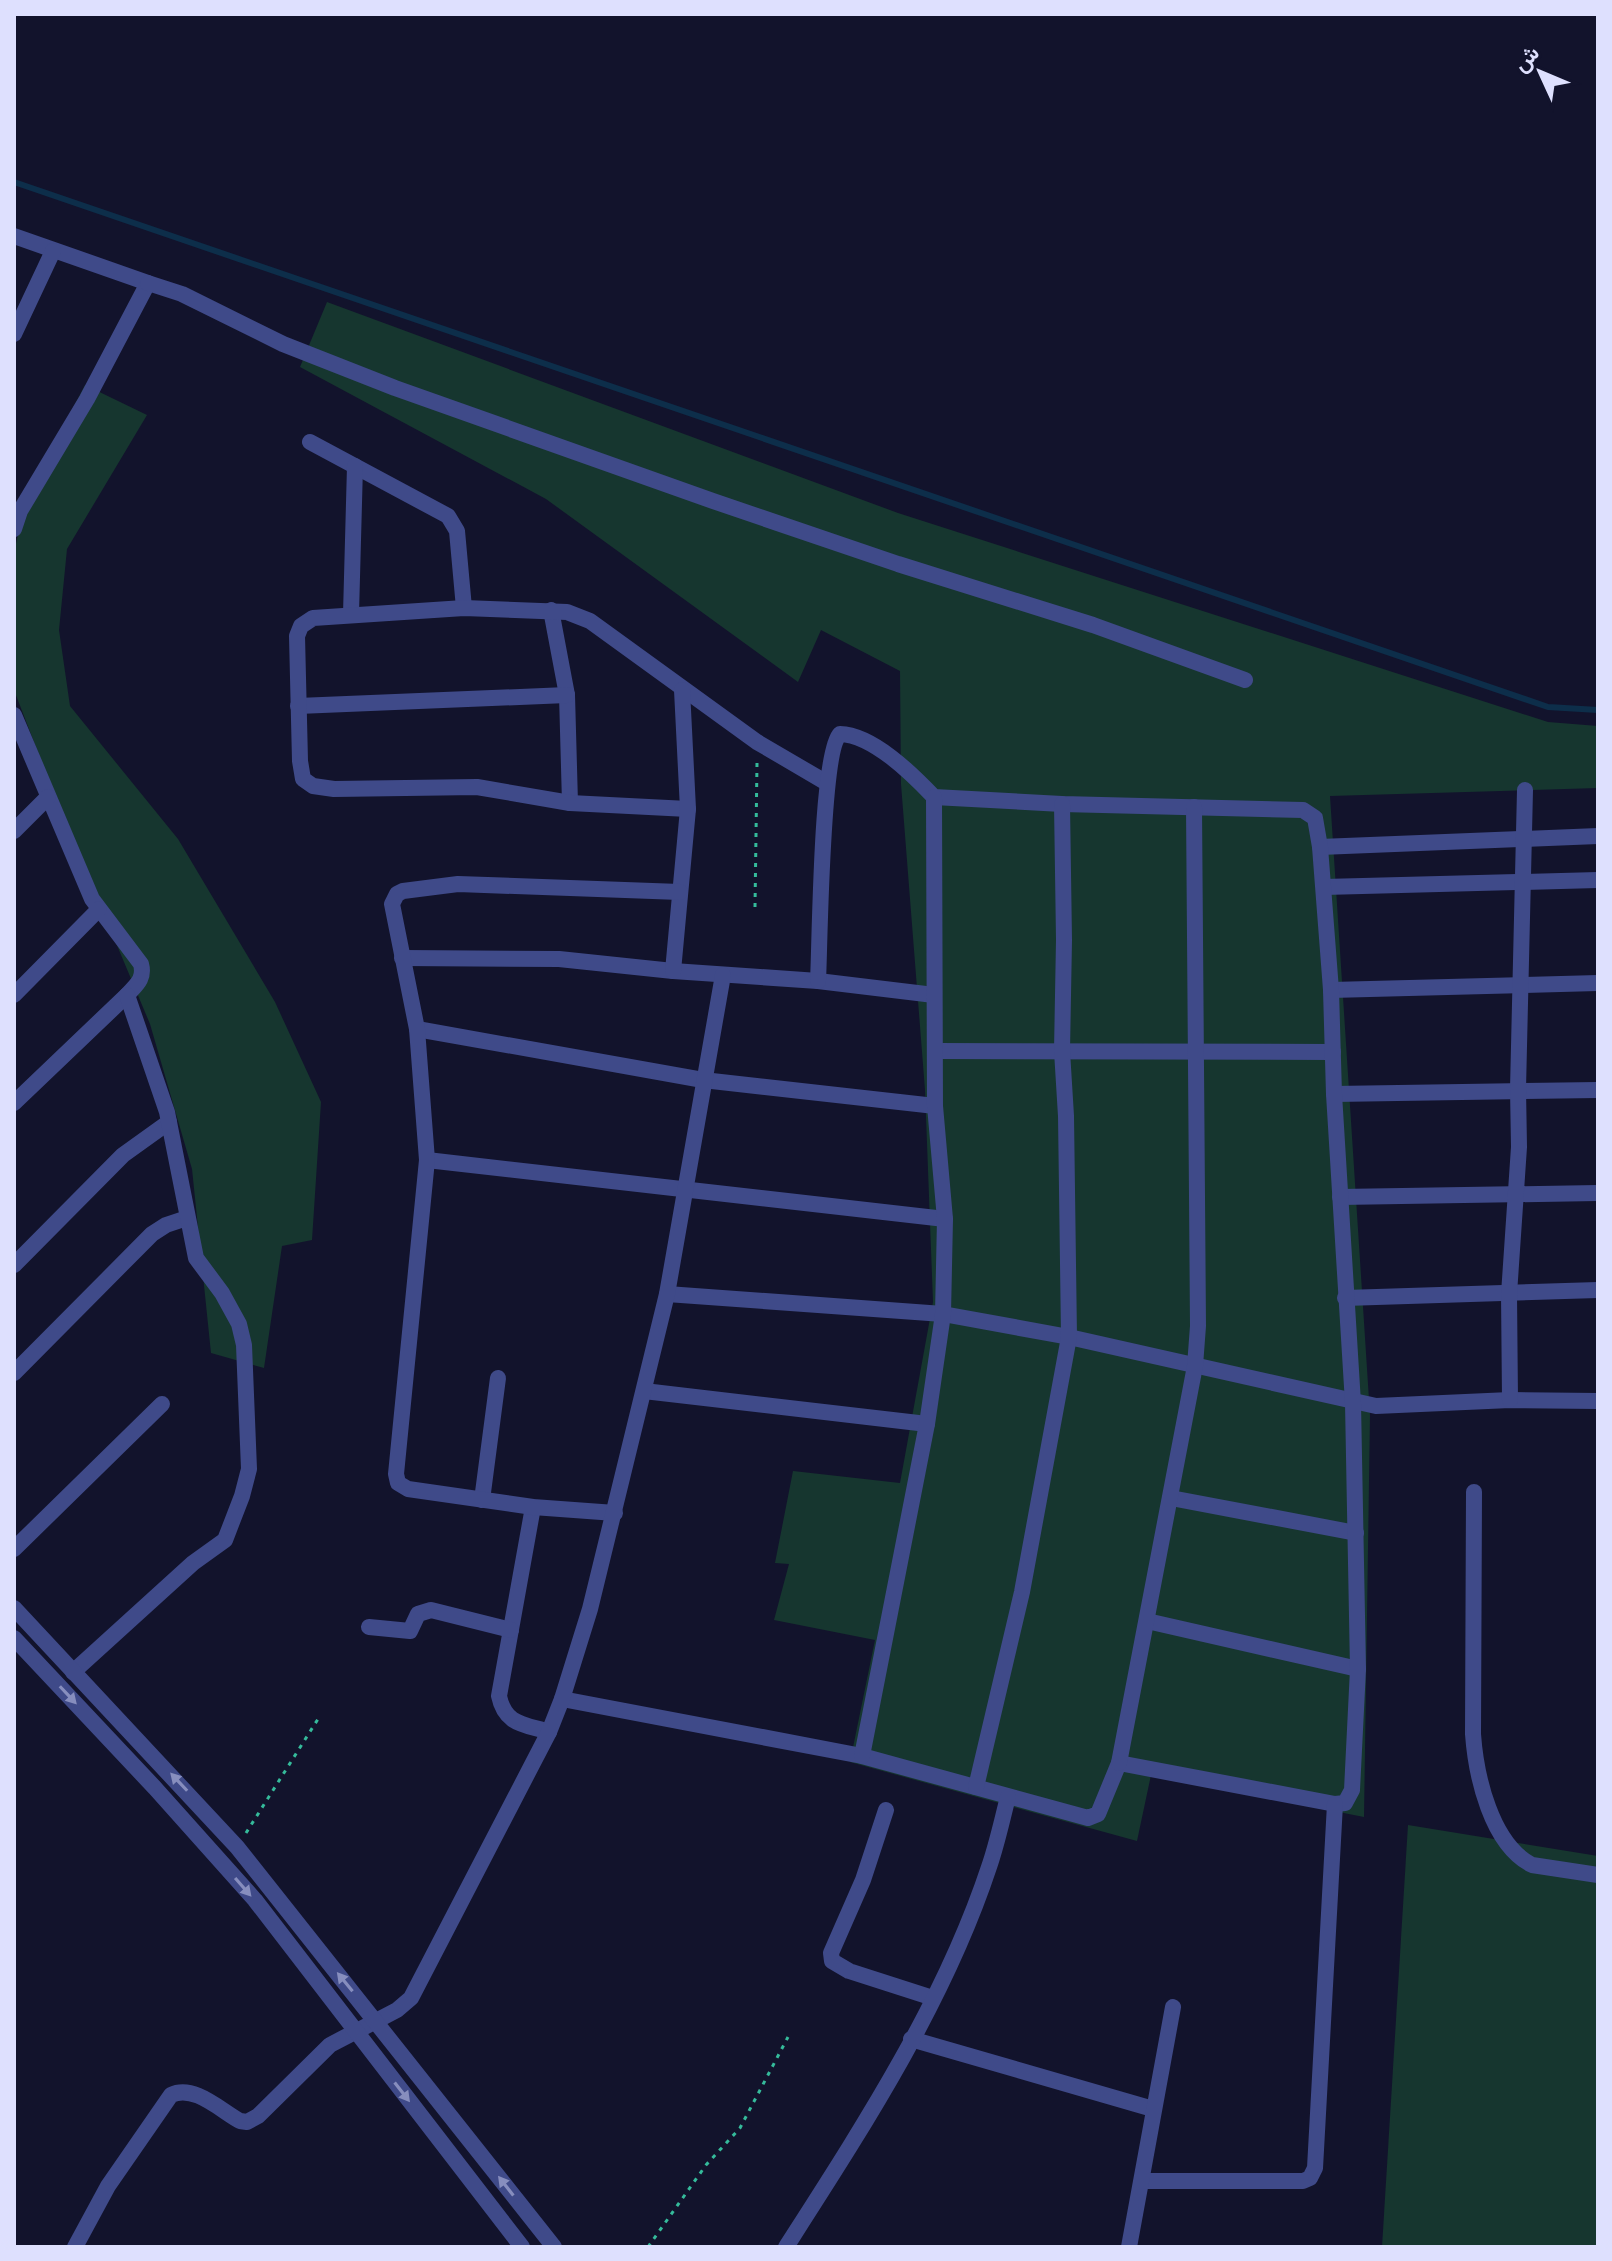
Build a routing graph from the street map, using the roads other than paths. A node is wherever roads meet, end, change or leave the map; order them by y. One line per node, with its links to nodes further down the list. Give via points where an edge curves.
1 (14, 236): 2 (street)
2 (53, 251): 3 (street); 4 (street)
3 (148, 283): 7 (street); 11 (street, via 395,388)
4 (14, 334)
5 (310, 442): 6 (street)
6 (355, 466): 8 (street, via 454,523); 10 (street)
7 (14, 529)
8 (464, 608): 9 (street); 10 (street)
9 (551, 610): 12 (street, via 590,621); 13 (street)
10 (351, 614): 14 (street, via 313,618 301,626)
11 (1245, 680)
12 (682, 690): 16 (street); 23 (street)
13 (567, 695): 14 (street); 20 (street)
14 (298, 706): 20 (street, via 303,779 313,786 477,787)
15 (14, 715): 18 (street)
16 (827, 783): 19 (street, via 836,737 842,733 906,768); 36 (street)
17 (1525, 790): 26 (street)
18 (48, 797): 24 (street); 32 (street)
19 (934, 797): 21 (street); 42 (street)
20 (570, 803): 23 (street)
21 (1062, 804): 22 (street); 45 (street)
22 (1194, 807): 27 (street, via 1310,812); 46 (street)
23 (688, 809): 31 (street)
24 (14, 831)
25 (1598, 836): 26 (street)
26 (1524, 838): 27 (street); 28 (street)
27 (1320, 847): 30 (street)
28 (1523, 880): 29 (street); 30 (street); 38 (street)
29 (1598, 880)
30 (1324, 887): 39 (street)
31 (680, 892): 33 (street, via 458,884 403,891 392,904); 34 (street)
32 (99, 909): 40 (street); 41 (street, via 144,973)
33 (402, 958): 34 (street, via 559,959); 43 (street)
34 (673, 971): 35 (street)
35 (723, 975): 36 (street); 48 (street)
36 (818, 981): 42 (street)
37 (1598, 983): 38 (street)
38 (1521, 984): 39 (street); 49 (street)
39 (1331, 990): 47 (street)
40 (14, 995)
41 (127, 995): 52 (street); 54 (street)
42 (934, 995): 44 (street)
43 (417, 1029): 48 (street); 55 (street)
44 (935, 1051): 45 (street); 53 (street)
45 (1062, 1051): 46 (street); 68 (street)
46 (1198, 1051): 47 (street); 69 (street)
47 (1333, 1052): 51 (street)
48 (703, 1080): 53 (street); 56 (street)
49 (1518, 1089): 50 (street); 51 (street); 58 (street)
50 (1598, 1090)
51 (1334, 1094): 59 (street)
52 (14, 1103)
53 (935, 1106): 61 (street)
54 (169, 1122): 60 (street); 62 (street, via 123,1155)
55 (427, 1160): 56 (street); 80 (street, via 396,1474 398,1483 408,1489)
56 (687, 1191): 61 (street); 64 (street)
57 (1598, 1193): 58 (street)
58 (1515, 1194): 59 (street); 65 (street)
59 (1340, 1197): 66 (street)
60 (187, 1218): 70 (street, via 152,1234); 91 (street, via 196,1258 233,1309 244,1345 249,1457 242,1496 225,1540)
61 (945, 1219): 67 (street)
62 (14, 1265)
63 (1598, 1290): 65 (street)
64 (667, 1294): 67 (street); 72 (street)
65 (1509, 1294): 66 (street); 73 (street)
66 (1345, 1298): 75 (street)
67 (943, 1314): 68 (street); 77 (street)
68 (1069, 1337): 69 (street); 96 (street, via 1022,1592)
69 (1195, 1366): 75 (street); 79 (street)
70 (14, 1373)
71 (498, 1378): 80 (street)
72 (644, 1391): 77 (street); 82 (street)
73 (1510, 1400): 74 (street); 75 (street)
74 (1598, 1401)
75 (1353, 1403): 83 (street)
76 (162, 1404): 84 (street)
77 (927, 1424): 94 (street)
78 (1474, 1492): 100 (street, via 1473,1734 1475,1767 1486,1802 1522,1860)
79 (1171, 1498): 83 (street); 86 (street)
80 (482, 1500): 81 (street)
81 (533, 1507): 82 (street); 88 (street)
82 (615, 1513): 92 (street)
83 (1356, 1533): 90 (street)
84 (14, 1549)
85 (14, 1608): 91 (street)
86 (1147, 1621): 90 (street); 95 (street)
87 (369, 1627): 88 (street, via 410,1631 426,1610)
88 (511, 1630): 93 (street, via 501,1708 512,1721)
89 (14, 1638): 104 (street, one-way to 104, via 255,1900)
90 (1358, 1669): 98 (street, via 1352,1790 1345,1803)
91 (73, 1672): 103 (street, one-way to 91, via 237,1847)
92 (562, 1699): 93 (street); 94 (street)
93 (549, 1732): 103 (street, via 411,1998)
94 (862, 1756): 96 (street)
95 (1119, 1763): 97 (street, via 1098,1814 1092,1817); 98 (street)
96 (976, 1787): 97 (street)
97 (1008, 1797): 101 (street, via 990,1867)
98 (1335, 1804): 107 (street, via 1315,2168 1310,2178)
99 (886, 1810): 101 (street, via 832,1961)
100 (1598, 1875)
101 (933, 1998): 105 (street)
102 (1173, 2007): 106 (street)
103 (376, 2021): 104 (street); 110 (street, one-way to 103)
104 (354, 2031): 108 (street, via 330,2045 247,2122 196,2094 171,2095 108,2186); 109 (street, one-way to 109)
105 (911, 2039): 106 (street); 111 (street)
106 (1153, 2109): 107 (street)
107 (1143, 2181): 112 (street)
108 (75, 2247)
109 (522, 2247)
110 (554, 2247)
111 (786, 2247)
112 (1129, 2247)

